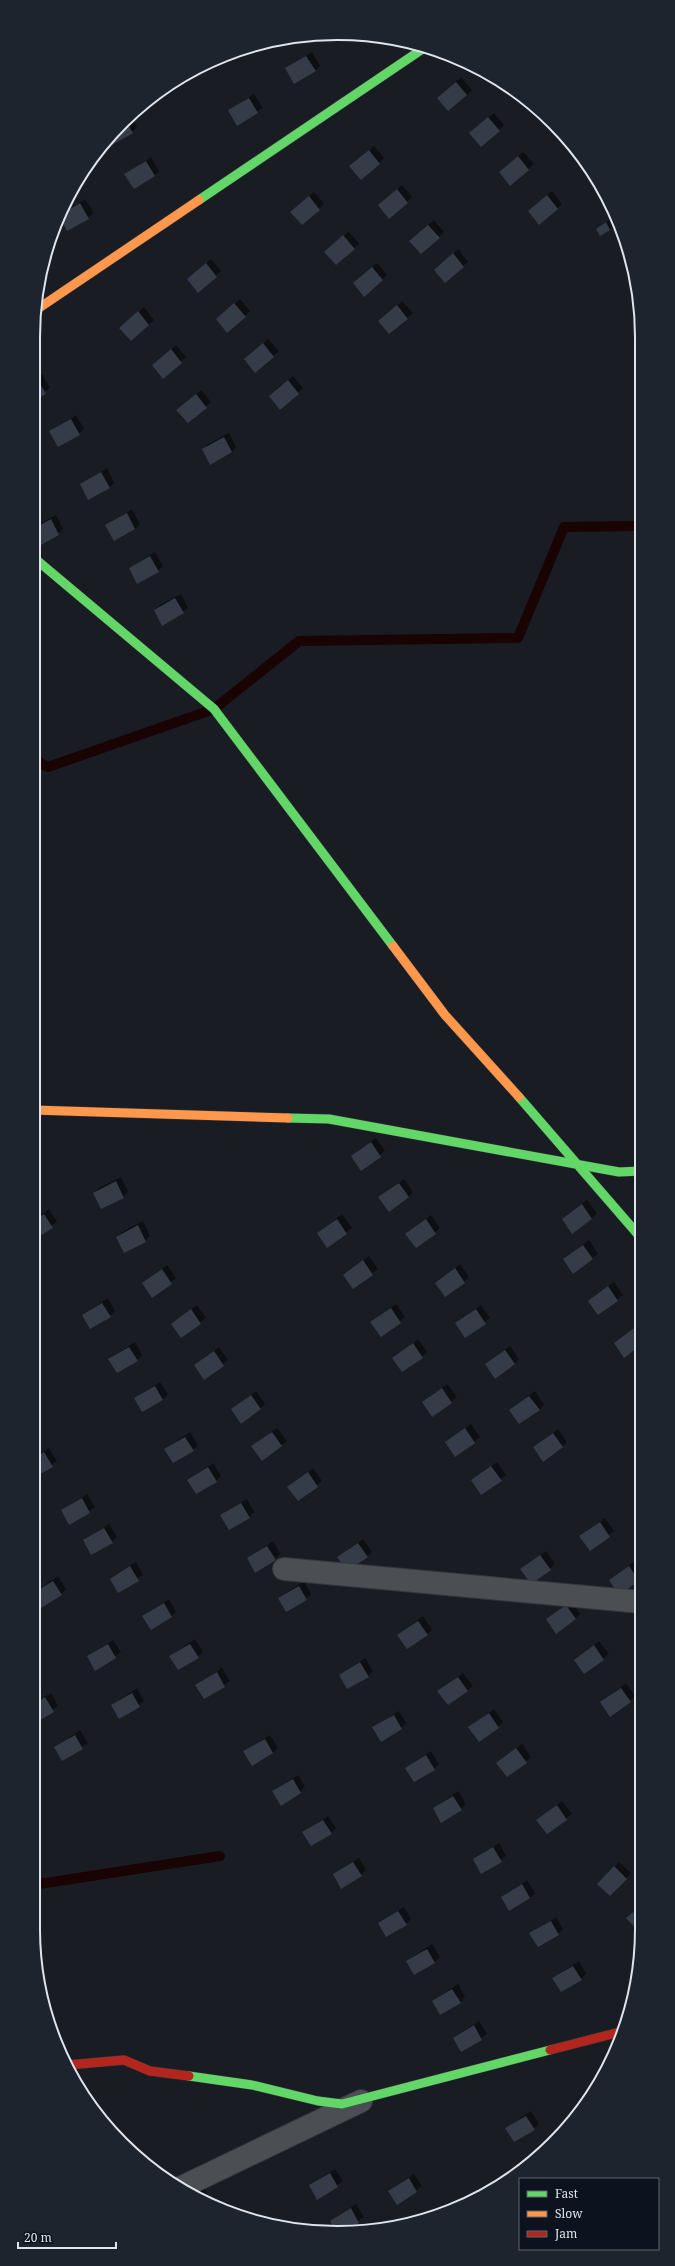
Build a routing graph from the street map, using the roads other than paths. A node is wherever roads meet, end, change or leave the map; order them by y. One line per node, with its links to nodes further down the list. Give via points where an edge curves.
1 (419, 52): 2 (street)
2 (42, 306)
3 (40, 563): 5 (street, via 214,709 445,1015)
4 (40, 1110): 5 (street, via 329,1119)
5 (579, 1165): 6 (street, via 619,1172); 7 (street)
6 (635, 1171)
7 (635, 1231)
8 (284, 1569): 9 (street)
9 (635, 1601)
10 (615, 2033): 12 (street)
11 (73, 2065): 12 (street, via 124,2060 150,2071 252,2085 318,2101 342,2104)
12 (371, 2096): 13 (street)
13 (187, 2185)

